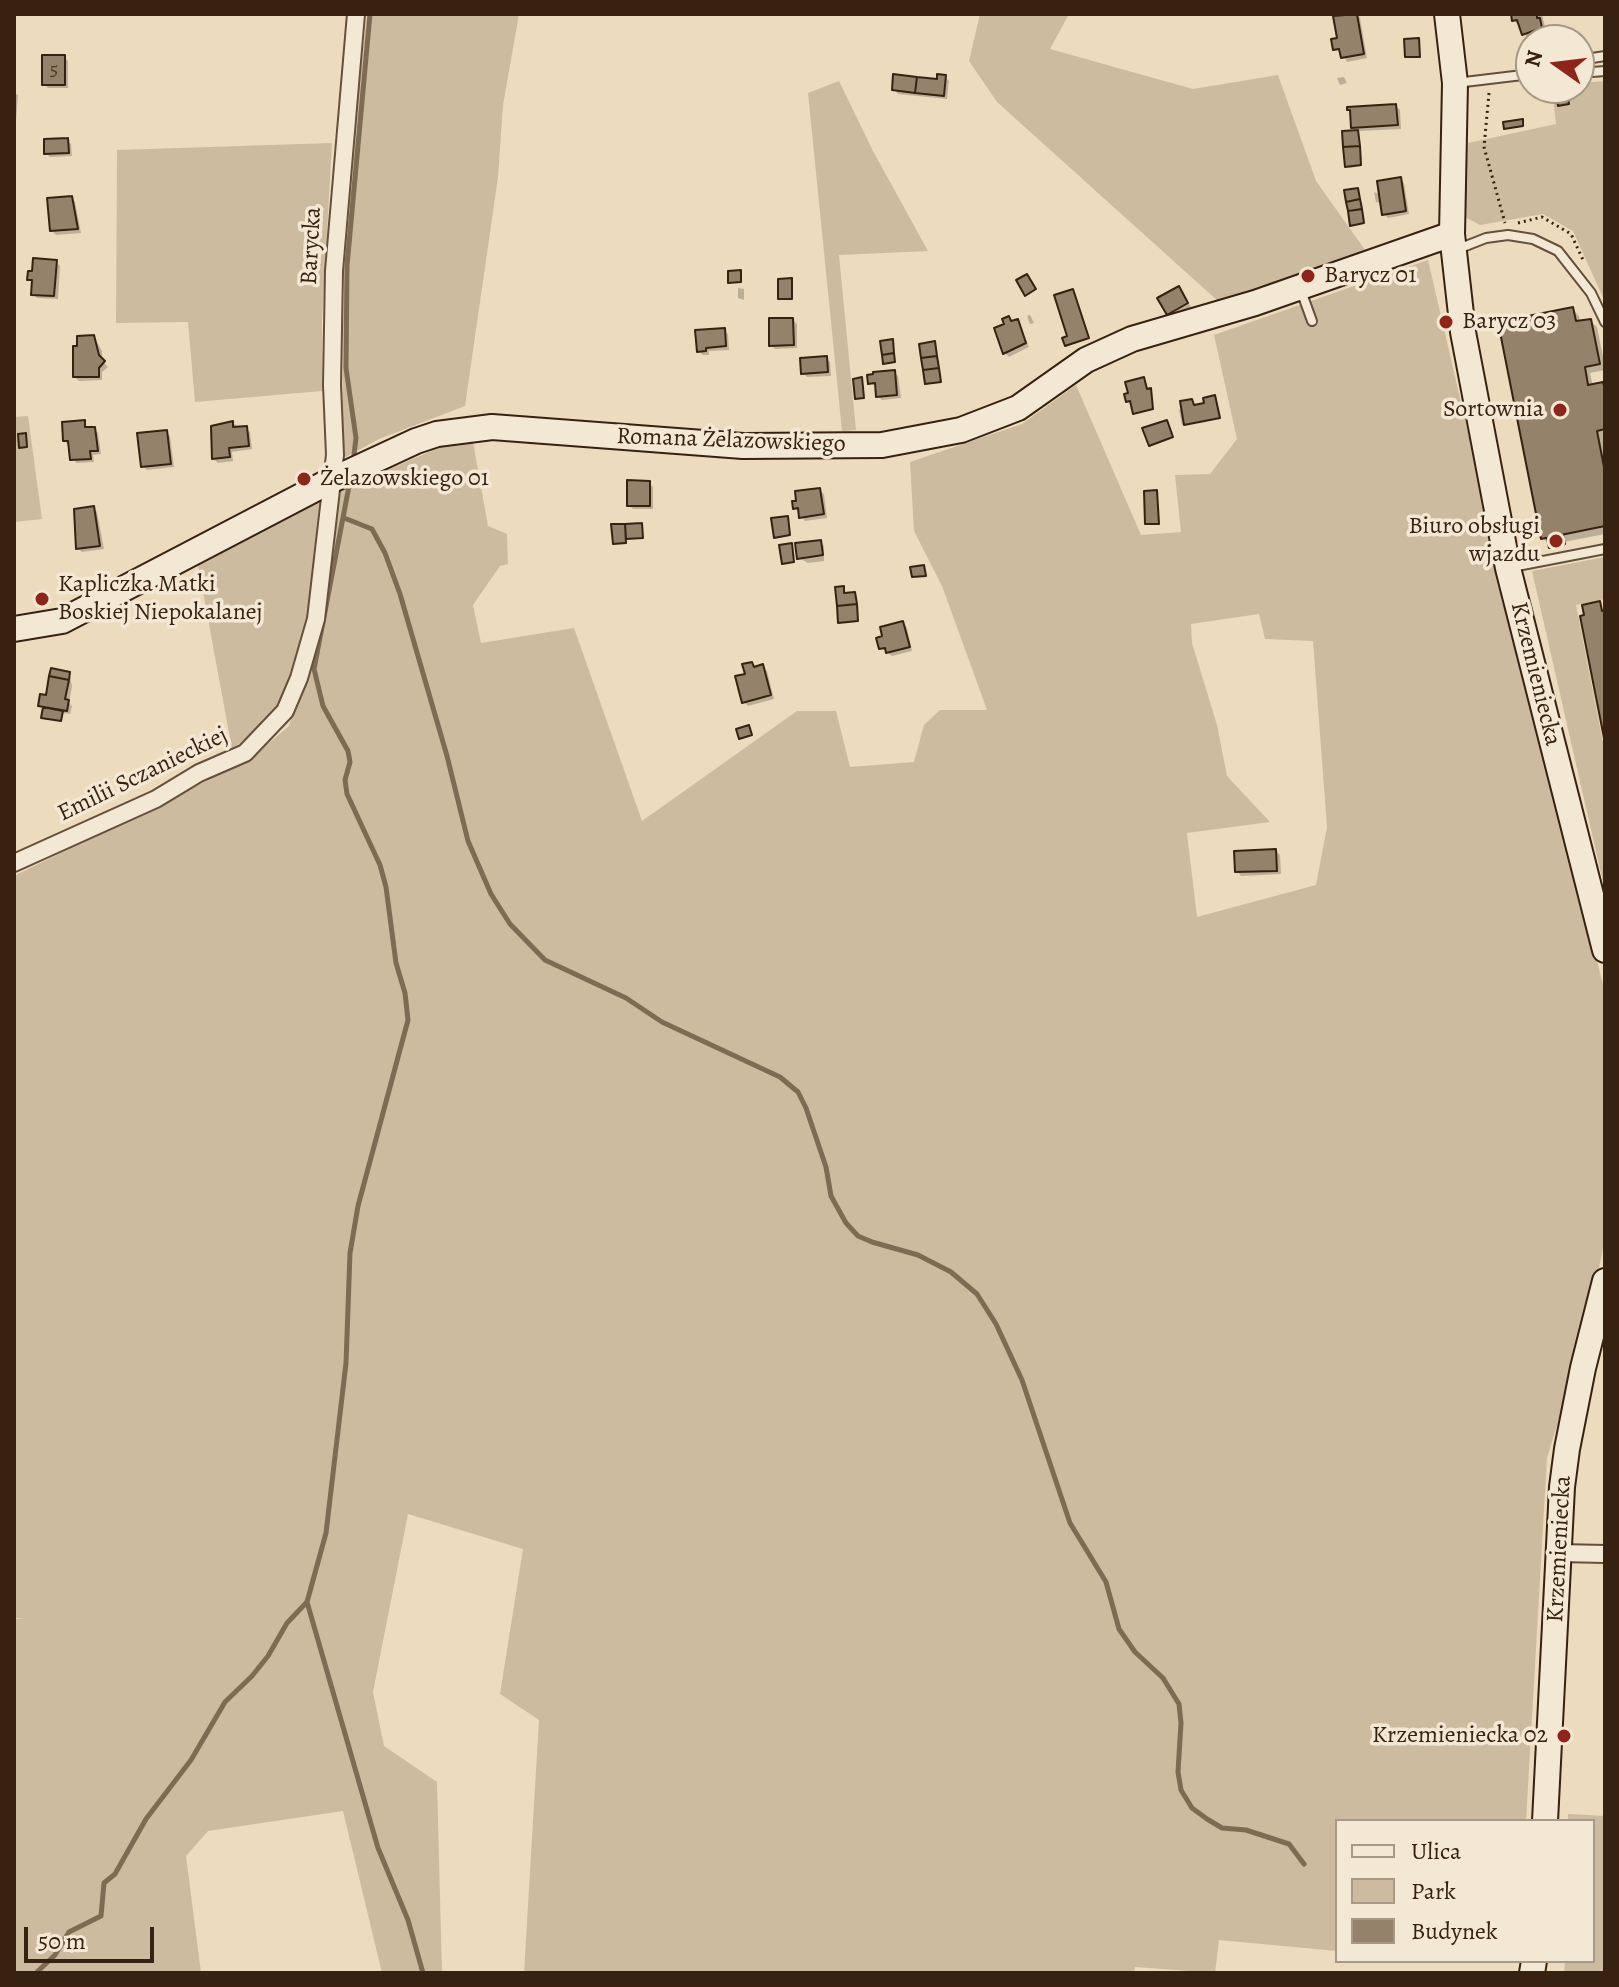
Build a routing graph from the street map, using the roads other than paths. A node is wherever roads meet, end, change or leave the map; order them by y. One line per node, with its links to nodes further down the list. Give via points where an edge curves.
1 (356, 14): 9 (street, Barycka, via 334,271)
2 (1447, 14): 4 (street, Krzemieniecka)
3 (1515, 76): 4 (lane)
4 (1455, 83): 5 (street, Krzemieniecka)
5 (1453, 242): 6 (street, Romana Żelazowskiego); 8 (lane, via 1508,235 1558,251 1591,293); 11 (street, Krzemieniecka, via 1463,332)
6 (1300, 288): 7 (lane); 9 (street, Romana Żelazowskiego, via 1132,339 1086,360 1018,408 961,430 882,445 743,446 492,427 437,434)
7 (1312, 321)
8 (1605, 322)
9 (336, 478): 12 (street, Romana Żelazowskiego, via 62,621); 13 (street, Emilii Sczanieckiej, via 316,619 285,711 245,753)
10 (1605, 549): 11 (lane)
11 (1508, 568): 14 (street, Krzemieniecka)
12 (14, 629)
13 (14, 863)
14 (1605, 950)
15 (1605, 1281): 16 (street, Krzemieniecka, via 1567,1449)
16 (1559, 1553): 17 (street); 18 (street, Krzemieniecka)
17 (1605, 1554)
18 (1545, 1819)

